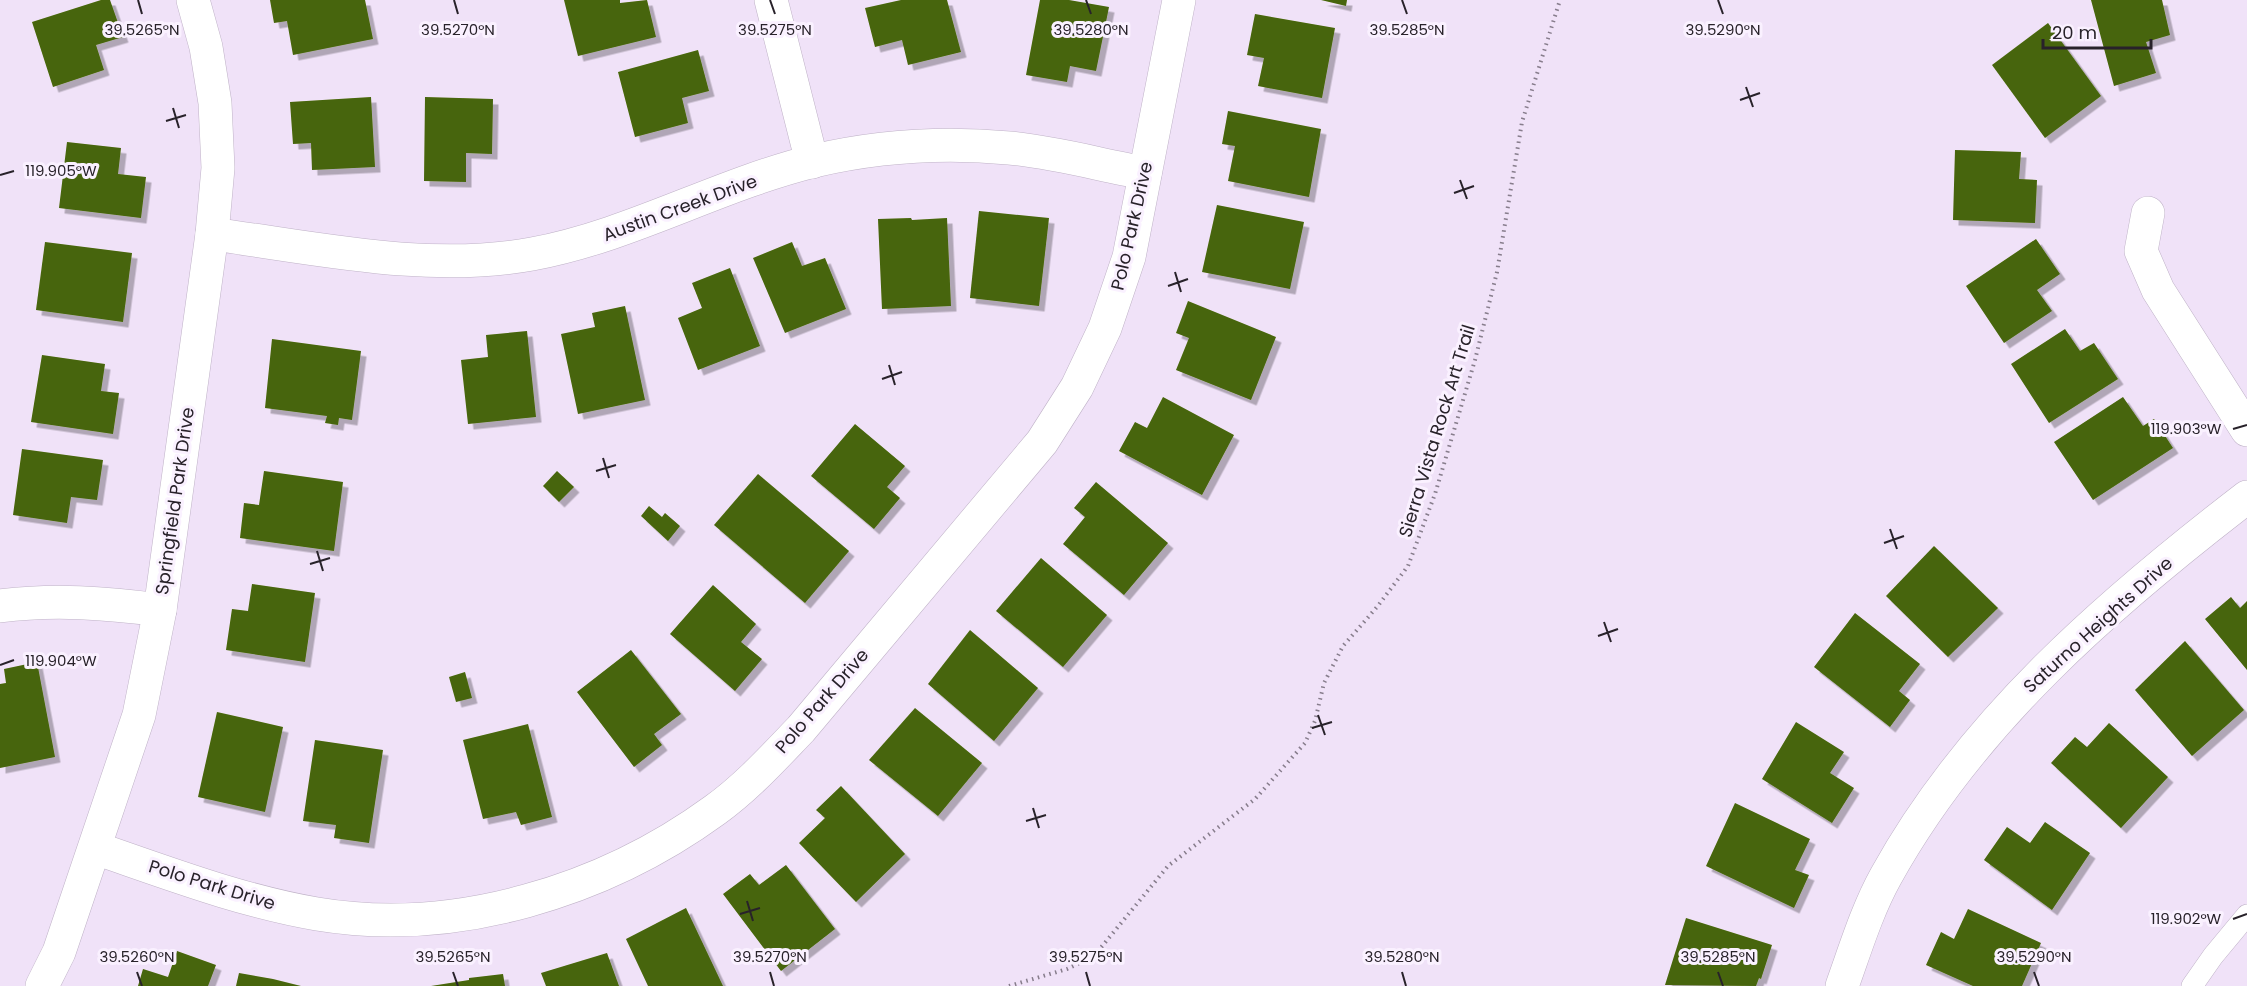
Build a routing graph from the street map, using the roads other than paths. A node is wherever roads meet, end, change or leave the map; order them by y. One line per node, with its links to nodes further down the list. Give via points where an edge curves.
1 (193, 0): 7 (street, Springfield Park Drive, via 215,103 218,168)
2 (771, 0): 4 (street)
3 (1179, 0): 5 (street, Polo Park Drive)
4 (812, 162): 5 (street, Austin Creek Drive, via 870,150 935,145 1010,148); 7 (street, Austin Creek Drive, via 602,237 530,254 456,261 391,258)
5 (1145, 173): 12 (street, Polo Park Drive, via 1129,257 1105,328 1077,387 1042,442 759,773 716,809 654,851 595,879 533,900 460,915 384,919 319,914 251,901)
6 (2148, 213): 8 (street, via 2141,251 2158,290)
7 (212, 234): 11 (street, Springfield Park Drive)
8 (2247, 430)
9 (2247, 497): 15 (street, Saturno Heights Drive, via 2056,658 1954,772 1885,878)
10 (0, 606): 11 (street, via 105,603)
11 (160, 610): 12 (street, Springfield Park Drive, via 139,715)
12 (95, 848): 14 (street, Springfield Park Drive, via 59,951)
13 (2247, 915): 16 (lane)
14 (42, 986)
15 (1842, 986)
16 (2192, 986)

